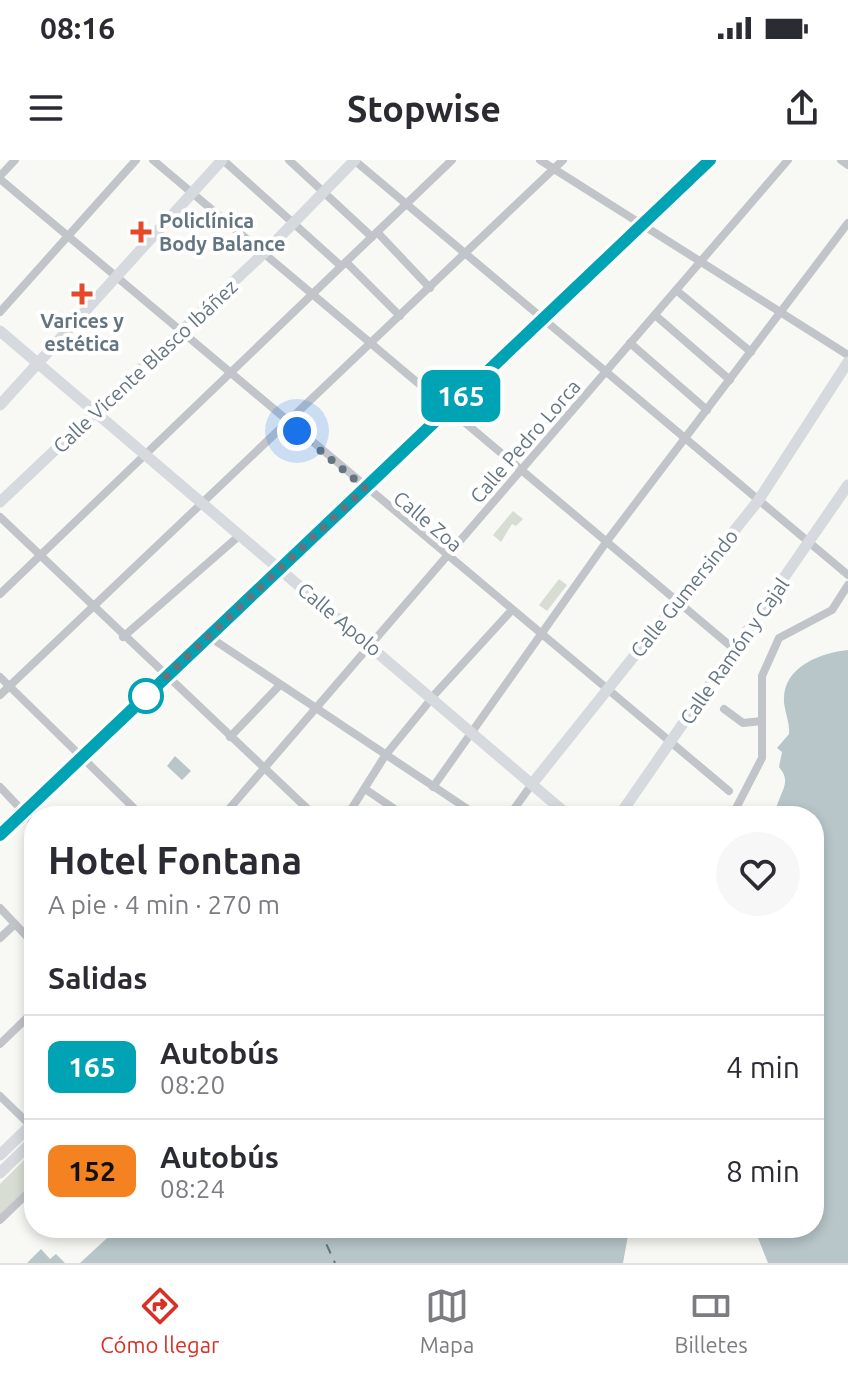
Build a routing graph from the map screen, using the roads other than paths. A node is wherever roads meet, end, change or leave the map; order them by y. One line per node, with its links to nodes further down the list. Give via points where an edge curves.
1 (15, 160): 15 (street)
2 (136, 160): 23 (street)
3 (153, 160): 17 (street)
4 (223, 160): 17 (street); 19 (street)
5 (289, 160): 16 (street)
6 (355, 160): 16 (street, Calle Vicente Blasco Ibáñez); 18 (street)
7 (452, 160): 18 (street)
8 (540, 160): 14 (street)
9 (563, 160): 14 (street)
10 (710, 160): 21 (street)
11 (788, 160): 26 (street, Calle Pedro Lorca)
12 (841, 160): 13 (street)
13 (848, 165)
14 (554, 169): 21 (street); 25 (street)
15 (0, 178): 23 (street, Calle Zoa)
16 (325, 191): 19 (street, Calle Vicente Blasco Ibáñez); 22 (street)
17 (192, 193): 24 (street); 28 (street)
18 (406, 204): 22 (street); 25 (street)
19 (295, 222): 24 (street, Calle Vicente Blasco Ibáñez); 27 (street)
20 (848, 223): 33 (street)
21 (642, 225): 26 (street); 36 (street)
22 (375, 234): 27 (street); 29 (street)
23 (68, 236): 28 (street, Calle Zoa); 32 (street)
24 (264, 253): 31 (street); 38 (street, Calle Vicente Blasco Ibáñez)
25 (466, 254): 29 (street); 36 (street)
26 (701, 261): 30 (street, Calle Pedro Lorca); 33 (street)
27 (344, 264): 31 (street); 35 (street)
28 (116, 277): 38 (street, Calle Zoa); 44 (street)
29 (430, 288): 35 (street)
30 (676, 290): 34 (street, Calle Pedro Lorca); 41 (street)
31 (312, 294): 40 (street); 46 (street)
32 (0, 312)
33 (781, 312): 41 (street); 42 (street)
34 (655, 315): 39 (street, Calle Pedro Lorca); 47 (street)
35 (400, 316): 40 (street)
36 (543, 319): 45 (street); 49 (street)
37 (0, 331): 44 (street, Calle Apolo)
38 (181, 332): 46 (street, Calle Zoa); 51 (street, Calle Vicente Blasco Ibáñez)
39 (630, 343): 45 (street, Calle Pedro Lorca); 50 (street)
40 (371, 344): 49 (street); 52 (street)
41 (751, 352): 47 (street)
42 (848, 355)
43 (848, 362): 58 (street, Calle Gumersindo)
44 (38, 363): 48 (street); 51 (street, Calle Apolo)
45 (605, 372): 53 (street); 55 (street, Calle Pedro Lorca)
46 (230, 374): 52 (street, Calle Zoa); 54 (street)
47 (730, 380): 50 (street)
48 (0, 405)
49 (448, 409): 55 (street); 57 (street)
50 (707, 410): 53 (street)
51 (96, 412): 54 (street, Calle Apolo); 59 (street, Calle Vicente Blasco Ibáñez)
52 (288, 423): 57 (street, Calle Zoa); 60 (street)
53 (685, 440): 58 (street); 63 (street)
54 (145, 454): 60 (street, Calle Apolo); 65 (street)
55 (521, 470): 63 (street); 66 (street, Calle Pedro Lorca)
56 (848, 485): 64 (street, Calle Ramón y Cajal)
57 (365, 488): 66 (street, Calle Zoa); 67 (street)
58 (758, 501): 64 (street); 71 (street, Calle Gumersindo)
59 (0, 502)
60 (203, 503): 62 (street, Calle Apolo); 72 (street)
61 (0, 517): 65 (street)
62 (240, 535): 67 (street, Calle Apolo); 76 (street)
63 (607, 541): 71 (street); 74 (street)
64 (809, 543): 68 (street); 78 (street, Calle Ramón y Cajal)
65 (40, 556): 70 (street); 72 (street)
66 (446, 557): 73 (street, Calle Zoa); 77 (street, Calle Pedro Lorca)
67 (279, 568): 75 (street); 77 (street, Calle Apolo)
68 (848, 575)
69 (848, 585): 89 (street, via 832,610 779,638 762,676)
70 (0, 594)
71 (677, 602): 78 (street); 83 (street, Calle Gumersindo)
72 (92, 608): 76 (street); 81 (street)
73 (511, 611): 74 (street, Calle Zoa); 84 (street)
74 (538, 634): 83 (street, Calle Zoa); 90 (street)
75 (208, 636): 80 (street); 82 (street)
76 (123, 637): 80 (street)
77 (371, 645): 87 (street, Calle Pedro Lorca); 90 (street, Calle Apolo)
78 (734, 649): 92 (street, Calle Ramón y Cajal)
79 (0, 677): 81 (street)
80 (165, 677): 91 (street); 93 (street)
81 (10, 686): 85 (street); 93 (street)
82 (279, 686): 87 (street); 91 (street)
83 (605, 689): 92 (street, Calle Zoa); 95 (street, Calle Gumersindo)
84 (435, 694)
85 (0, 695)
86 (428, 703): 98 (street)
87 (315, 709): 94 (street, Calle Pedro Lorca); 97 (street)
88 (724, 709): 89 (street, via 743,723)
89 (762, 721): 110 (street, via 762,758)
90 (471, 732): 95 (street, Calle Apolo); 97 (street)
91 (230, 737): 94 (street)
92 (669, 744): 99 (street, Calle Zoa); 109 (street, Calle Ramón y Cajal)
93 (82, 757): 100 (street); 101 (street)
94 (264, 768): 102 (street, Calle Pedro Lorca); 103 (street)
95 (532, 784): 107 (street, Calle Gumersindo); 108 (street, Calle Apolo)
96 (0, 787): 111 (street)
97 (433, 787): 106 (street)
98 (365, 789): 104 (street); 105 (street)
99 (729, 791)
100 (30, 806)
101 (132, 806)
102 (232, 806)
103 (304, 806)
104 (354, 806)
105 (384, 806)
106 (462, 806)
107 (516, 806)
108 (557, 806)
109 (626, 806)
110 (737, 806)
111 (24, 812): 112 (street)
112 (0, 835)
113 (0, 908): 114 (street)
114 (15, 924): 115 (street); 116 (street)
115 (24, 934)
116 (0, 938)
117 (24, 1021): 118 (street)
118 (0, 1044)
119 (0, 1096): 120 (street)
120 (24, 1117)
121 (24, 1132): 123 (street)
122 (24, 1150): 125 (street)
123 (0, 1155)
124 (24, 1157): 126 (street)
125 (0, 1173)
126 (0, 1181)
127 (24, 1197): 128 (street)
128 (0, 1220)

